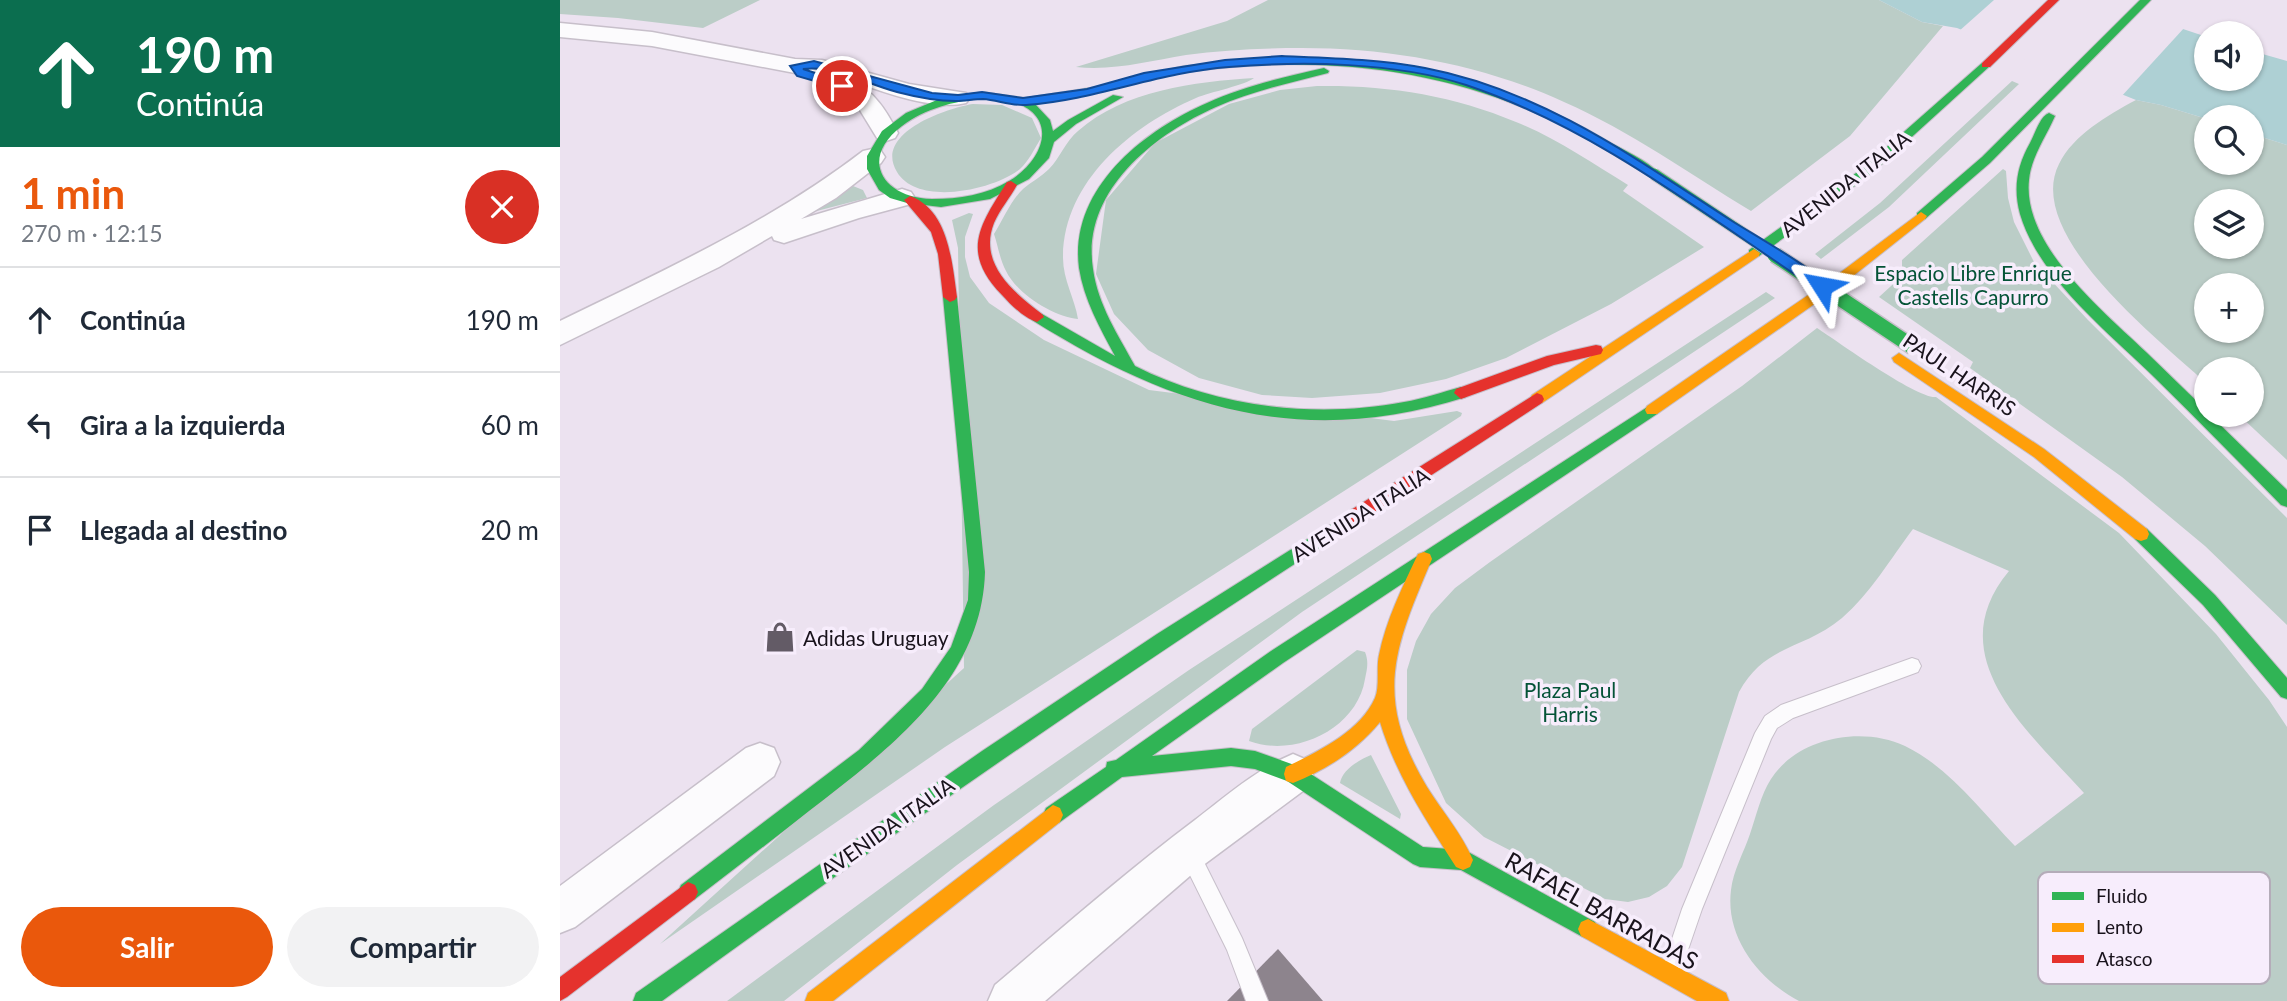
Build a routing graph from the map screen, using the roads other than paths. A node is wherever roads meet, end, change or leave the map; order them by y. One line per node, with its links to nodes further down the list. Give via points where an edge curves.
1 (2054, 0): 17 (main road, AVENIDA ITALIA, via 1849,185)
2 (2146, 0): 6 (main road)
3 (560, 30): 4 (street, via 652,39)
4 (795, 66): 7 (street, via 829,66 899,89); 9 (street, via 801,74 864,96)
5 (1324, 71): 10 (main road, PAUL HARRIS, via 1230,73 1143,89 1098,106); 12 (main road, PAUL HARRIS, via 1416,80 1466,94 1527,117); 19 (main road, via 1232,96 1164,127 1138,147 1101,192 1088,222 1084,252 1089,284)
6 (2054, 93): 20 (main road, via 2047,122 2023,166 2022,180 2023,199 2046,252 2070,284); 21 (main road, via 2012,137 1908,228 1777,326)
7 (958, 98): 8 (main road, via 982,95); 9 (main road, via 918,112)
8 (1023, 102): 10 (main road, via 1040,111 1049,124); 12 (main road, PAUL HARRIS, via 1225,64 1282,60 1389,65 1468,82 1533,106 1596,137)
9 (886, 134): 11 (main road)
10 (1051, 139): 13 (main road, via 1039,163)
11 (872, 158): 14 (main road, via 877,181); 15 (street, via 817,198)
12 (1652, 182): 18 (main road, PAUL HARRIS, bridge); 23 (main road, PAUL HARRIS, via 2059,467 2117,513 2186,577)
13 (1011, 185): 14 (main road, via 960,201); 19 (main road, via 985,230 983,248 989,269 1021,305)
14 (906, 199): 15 (street, via 851,211); 32 (main road, via 928,214 938,229 951,307 977,572 976,600 958,651 928,695 866,756)
15 (709, 260): 16 (street)
16 (560, 334)
17 (1615, 348): 19 (main road, via 1567,353 1425,404 1318,415 1244,410 1180,392); 33 (main road, AVENIDA ITALIA, via 1065,704 887,825)
18 (1919, 351)
19 (1128, 366)
20 (2287, 500)
21 (1424, 559): 24 (main road, RAFAEL BARRADAS, via 1397,623 1385,671); 26 (main road)
22 (1912, 666): 31 (lane, via 1787,711 1771,722 1692,909)
23 (2287, 691)
24 (1384, 699): 27 (main road, via 1376,718 1359,735 1334,755); 29 (main road, RAFAEL BARRADAS, via 1396,745)
25 (760, 762): 30 (street)
26 (1114, 769): 27 (main road, RAFAEL BARRADAS, via 1231,757); 34 (main road)
27 (1293, 774): 28 (street); 29 (main road, RAFAEL BARRADAS, via 1420,857)
28 (1188, 851): 35 (street); 36 (lane)
29 (1464, 860): 31 (main road, RAFAEL BARRADAS)
30 (560, 912)
31 (1670, 974): 37 (main road, RAFAEL BARRADAS)
32 (560, 990)
33 (644, 1001)
34 (816, 1001)
35 (1011, 1001)
36 (1257, 1001)
37 (1718, 1001)

